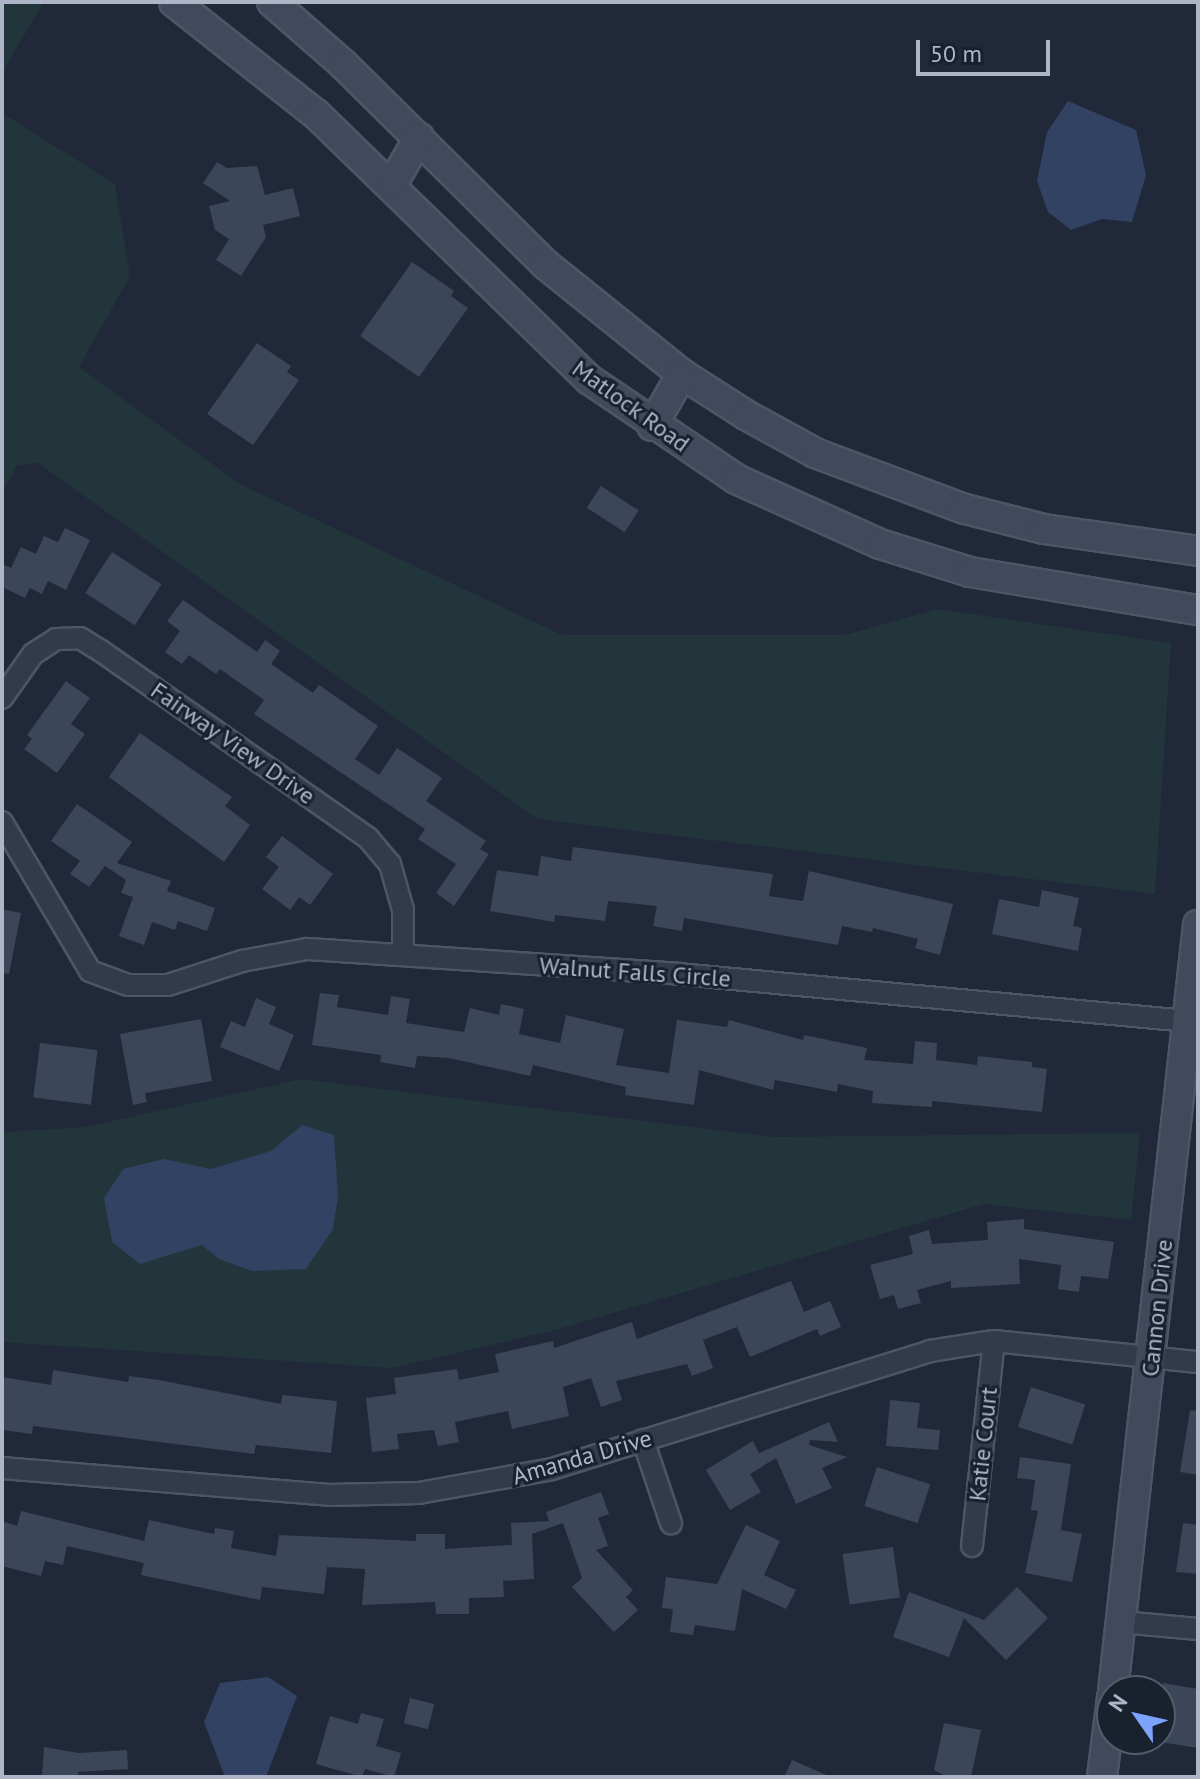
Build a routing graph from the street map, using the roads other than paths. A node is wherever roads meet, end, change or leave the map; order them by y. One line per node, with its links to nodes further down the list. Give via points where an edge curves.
1 (174, 2): 4 (main road, Matlock Road, via 316,114)
2 (272, 2): 3 (main road)
3 (419, 138): 4 (main road); 5 (main road, via 545,264)
4 (391, 186): 6 (main road, Matlock Road, via 534,329)
5 (682, 374): 6 (main road); 7 (main road, via 815,453 896,487 1044,529)
6 (652, 426): 8 (main road, Matlock Road, via 736,479 880,544 970,572)
7 (1198, 551)
8 (1198, 610)
9 (2, 698): 12 (street, Fairway View Drive, via 33,654 56,639 80,638 101,651 368,838 390,864 403,910)
10 (2, 822): 12 (street, Walnut Falls Circle, via 90,971 128,985 168,985 242,961 307,949)
11 (1198, 925): 13 (main road, Cannon Drive)
12 (403, 955): 13 (street, Walnut Falls Circle)
13 (1192, 1021): 15 (main road, Cannon Drive)
14 (994, 1341): 15 (street, Amanda Drive); 17 (street, Amanda Drive, via 930,1351); 20 (street, Katie Court)
15 (1151, 1358): 16 (street, Amanda Drive); 21 (main road, Cannon Drive)
16 (1198, 1362)
17 (643, 1440): 18 (street, Amanda Drive, via 552,1469 419,1493 329,1495); 19 (street)
18 (2, 1468)
19 (671, 1523)
20 (972, 1546)
21 (1121, 1622): 22 (street); 23 (main road, Cannon Drive)
22 (1198, 1629)
23 (1115, 1675)
24 (1105, 1755): 25 (main road)
25 (1102, 1777)

